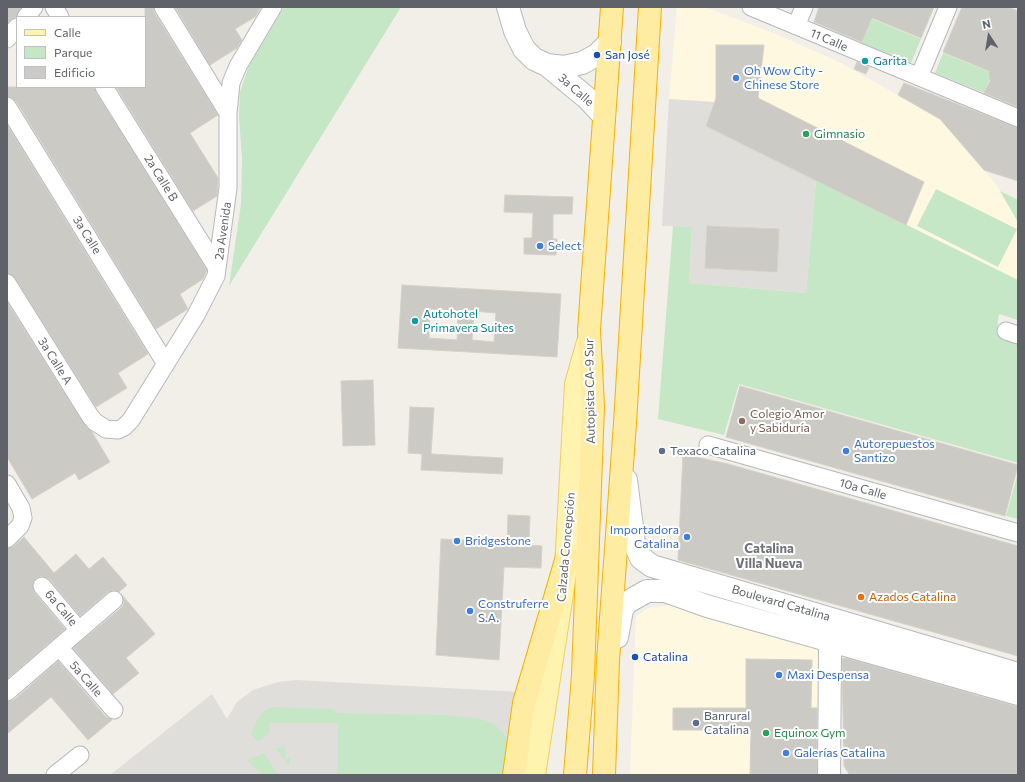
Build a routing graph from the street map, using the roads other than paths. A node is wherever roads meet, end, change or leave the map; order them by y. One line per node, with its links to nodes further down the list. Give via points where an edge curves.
1 (34, 7): 11 (street)
2 (54, 7): 12 (street)
3 (163, 7): 18 (street)
4 (273, 7): 19 (street, 2a Avenida)
5 (508, 7): 17 (main road, 3a Calle, via 515,31 524,49 534,59)
6 (612, 7): 16 (highway, Autopista CA-9 Sur)
7 (650, 7): 32 (highway)
8 (751, 7): 13 (street, 11 Calle)
9 (804, 7): 13 (street)
10 (948, 7): 20 (street)
11 (27, 16)
12 (59, 16)
13 (796, 26): 20 (street, 11 Calle)
14 (16, 28): 15 (street)
15 (7, 39)
16 (610, 42): 17 (main road, 3a Calle, via 597,55 582,63 564,67); 24 (highway, Autopista CA-9 Sur)
17 (547, 65): 24 (main road, 3a Calle, via 587,98)
18 (199, 66): 19 (street, via 219,77 230,75); 23 (street)
19 (238, 66): 23 (street, 2a Avenida, via 232,83)
20 (919, 77): 25 (street, 11 Calle)
21 (105, 88): 26 (street, 2a Calle B)
22 (7, 106): 29 (street, 3a Calle)
23 (228, 113): 26 (street, 2a Avenida, via 228,188)
24 (604, 116): 28 (highway, Autopista CA-9 Sur)
25 (1018, 118)
26 (217, 268): 29 (street, 2a Avenida, via 209,292)
27 (7, 283): 30 (street, 3a Calle A, via 90,416 101,426)
28 (588, 342): 36 (main road, Calzada Concepción, via 576,384); 53 (highway, Autopista CA-9 Sur, via 592,406 583,675)
29 (166, 364): 30 (street, 2a Avenida, via 131,420 124,427)
30 (112, 430)
31 (708, 445): 34 (street, 10a Calle)
32 (622, 461): 39 (main road, Boulevard Catalina, via 634,543 646,563); 44 (highway)
33 (7, 484): 35 (street, via 21,508 23,518 20,526)
34 (1018, 533)
35 (7, 539)
36 (567, 557): 51 (highway, via 524,703); 52 (main road, Calzada Concepción)
37 (42, 586): 40 (street, 6a Calle)
38 (114, 600): 40 (street)
39 (837, 620): 41 (main road); 43 (main road, Boulevard Catalina)
40 (79, 630): 42 (street)
41 (832, 641): 43 (main road, Boulevard Catalina); 44 (main road, Boulevard Catalina, via 707,606 672,593 647,591 626,603 622,610 617,639); 55 (main road)
42 (59, 648): 46 (street); 48 (street, 5a Calle)
43 (929, 659): 45 (main road, Boulevard Catalina); 47 (main road, Boulevard Catalina)
44 (608, 660): 54 (highway)
45 (1018, 674)
46 (10, 684)
47 (1018, 694)
48 (114, 710)
49 (80, 754): 50 (street)
50 (55, 775)
51 (514, 775)
52 (534, 775)
53 (575, 775)
54 (604, 775)
55 (829, 775)

